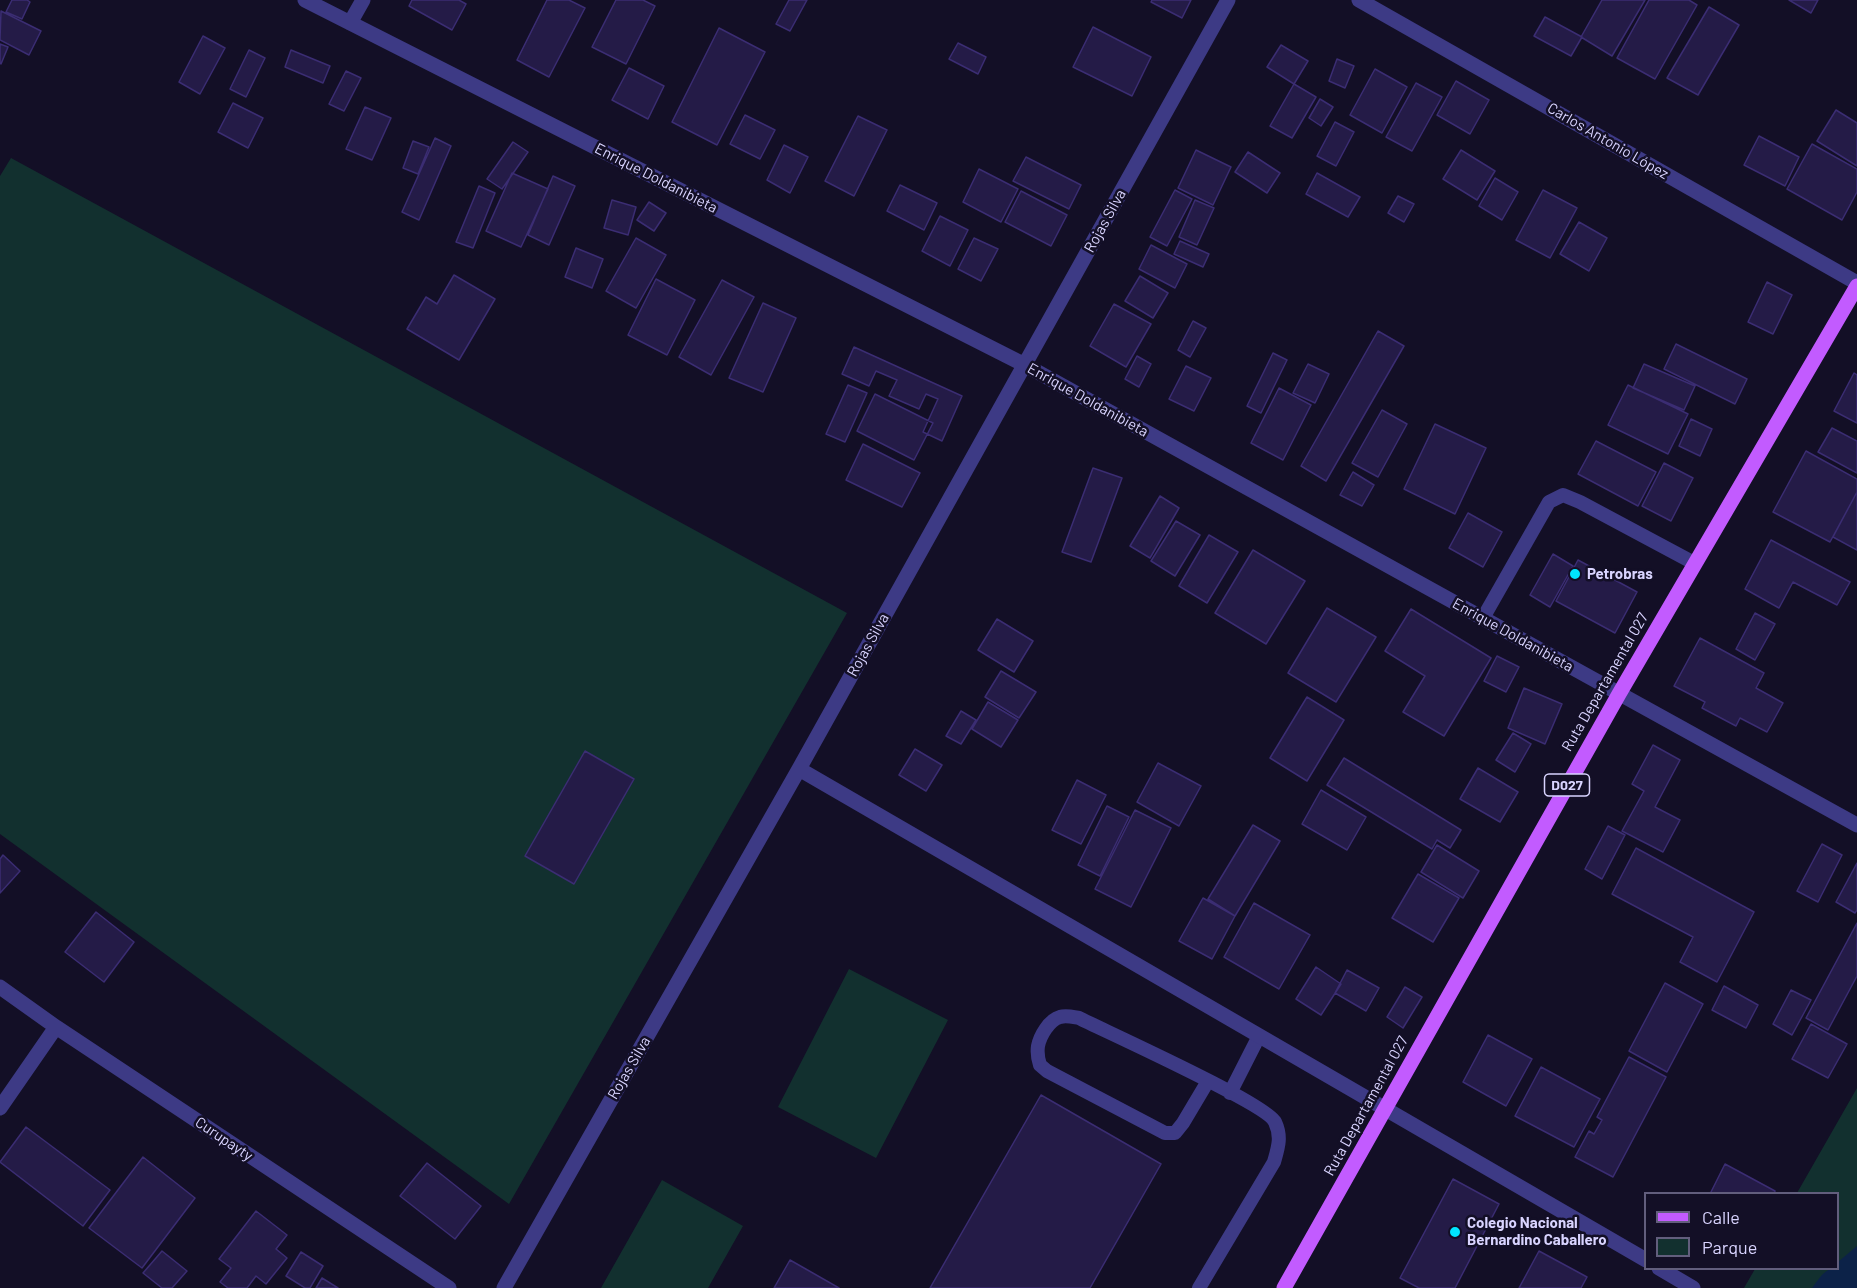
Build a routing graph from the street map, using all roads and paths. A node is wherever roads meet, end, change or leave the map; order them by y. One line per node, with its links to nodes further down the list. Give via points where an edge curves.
1 (305, 0): 5 (street, Enrique Doldanibieta)
2 (363, 0): 5 (street)
3 (1228, 0): 7 (street, Rojas Silva)
4 (1359, 0): 6 (street, Carlos Antonio López)
5 (350, 23): 7 (street, Enrique Doldanibieta)
6 (1857, 284): 8 (main road, Ruta Departamental 027 / D027)
7 (1025, 365): 9 (street, Enrique Doldanibieta); 11 (street, Rojas Silva)
8 (1694, 563): 9 (lane, via 1563,495 1549,502); 10 (main road, Ruta Departamental 027 / D027)
9 (1483, 618): 10 (street, Enrique Doldanibieta)
10 (1619, 694): 12 (street, Enrique Doldanibieta); 19 (main road, Ruta Departamental 027 / D027)
11 (799, 769): 15 (street); 23 (street, Rojas Silva)
12 (1857, 825)
13 (0, 987): 14 (street, Curupayty)
14 (56, 1027): 18 (street); 22 (street, Curupayty)
15 (1259, 1036): 17 (lane); 19 (street)
16 (1208, 1081): 16 (lane, via 1070,1016 1054,1019 1038,1046 1040,1065 1047,1071 1165,1133 1175,1133); 17 (lane)
17 (1230, 1093): 24 (lane, via 1275,1120 1281,1141 1274,1162)
18 (0, 1108)
19 (1385, 1109): 20 (street); 25 (main road, Ruta Departamental 027 / D027)
20 (1644, 1259)
21 (1661, 1270): 26 (street)
22 (449, 1288)
23 (504, 1288)
24 (1199, 1288)
25 (1284, 1288)
26 (1693, 1288)

